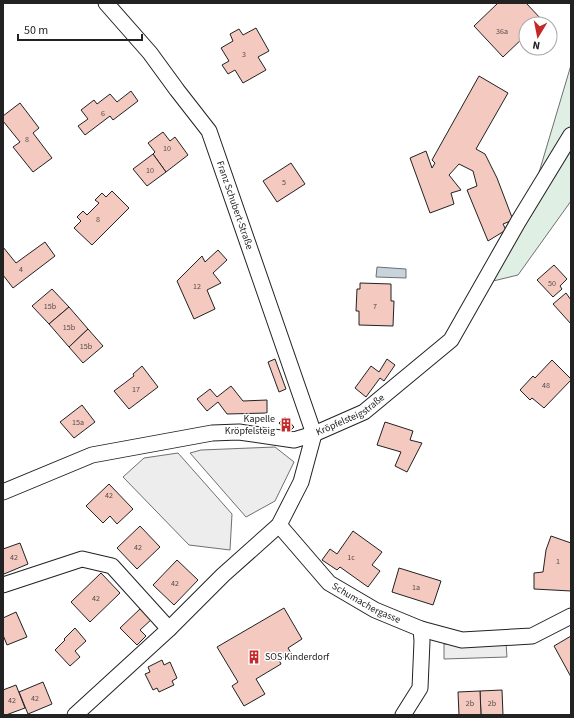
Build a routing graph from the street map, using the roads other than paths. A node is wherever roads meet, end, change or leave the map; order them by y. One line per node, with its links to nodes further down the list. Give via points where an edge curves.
1 (106, 3): 3 (street, Franz Schubert-Straße, via 150,53 209,131)
2 (571, 135): 3 (street, Kröpfelsteigstraße, via 451,340 364,412)
3 (314, 434): 4 (street, Kröpfelsteigstraße, via 294,440 239,432 212,433 92,455); 5 (street, via 301,482)
4 (3, 492)
5 (279, 525): 8 (street, via 223,575); 9 (street, Schumachergasse, via 329,584 375,610)
6 (3, 585): 8 (street, via 82,559 112,566)
7 (571, 616): 9 (street, Schumachergasse, via 532,636 462,640)
8 (169, 629): 10 (street)
9 (421, 629): 11 (street, via 420,688)
10 (75, 715)
11 (402, 715)

